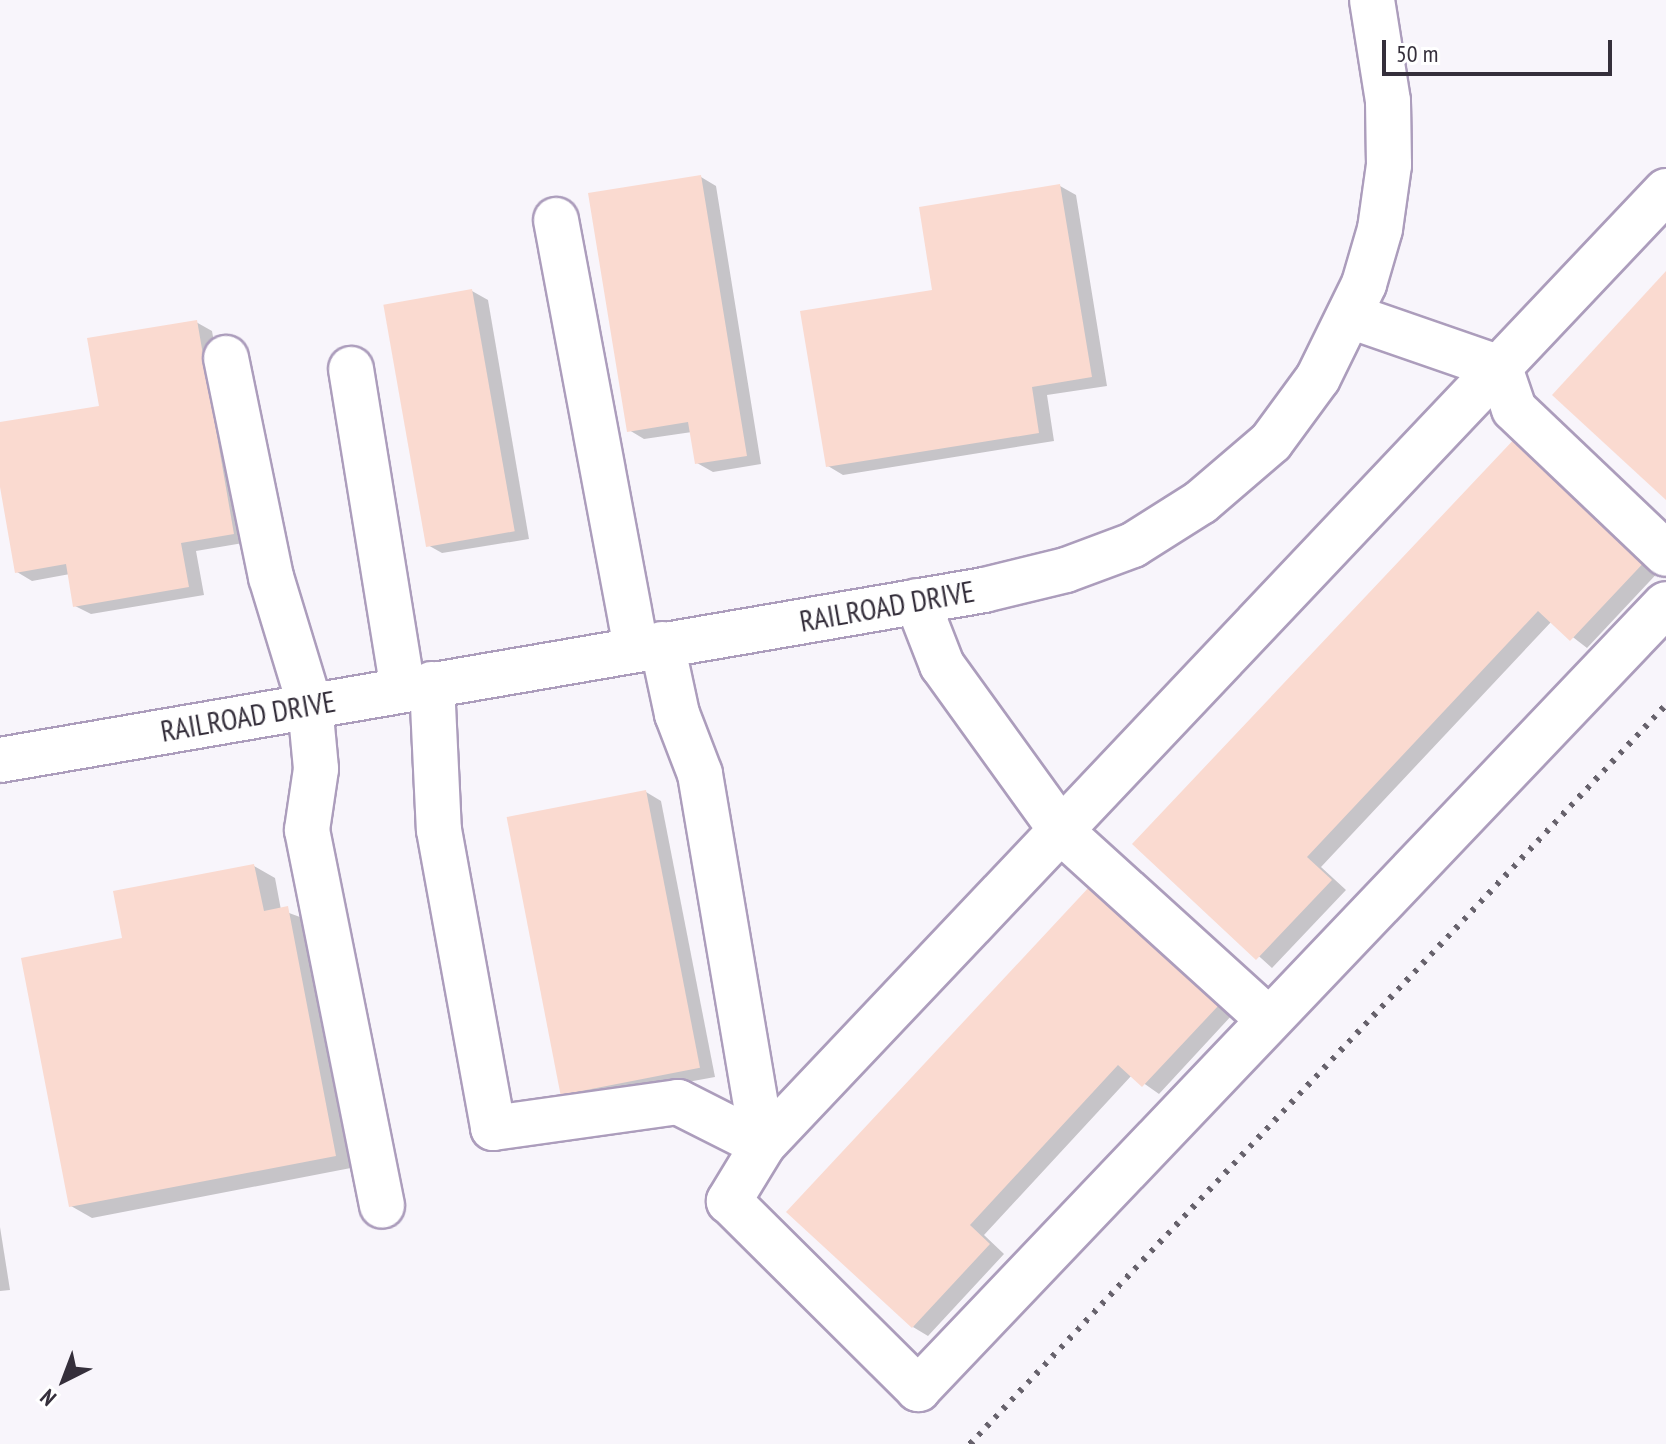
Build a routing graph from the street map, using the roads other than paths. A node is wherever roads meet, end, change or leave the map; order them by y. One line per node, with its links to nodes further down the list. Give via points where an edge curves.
1 (1372, 0): 4 (street, RAILROAD DRIVE, via 1388,101 1389,165 1380,229)
2 (1666, 191): 6 (street)
3 (556, 220): 11 (street)
4 (1350, 316): 6 (street); 9 (street, RAILROAD DRIVE, via 1318,378 1271,442 1168,525 1133,545 1066,570)
5 (226, 358): 13 (street, via 271,577)
6 (1500, 368): 8 (street, via 1514,409); 15 (street)
7 (351, 369): 12 (street)
8 (1666, 554)
9 (917, 601): 11 (street, RAILROAD DRIVE); 15 (street, via 942,665)
10 (1666, 604): 16 (street)
11 (649, 646): 12 (street, RAILROAD DRIVE); 17 (street, via 700,774)
12 (418, 686): 13 (street, RAILROAD DRIVE); 17 (street, via 493,1128 678,1102)
13 (310, 705): 14 (street, RAILROAD DRIVE); 18 (street, via 316,769 307,830)
14 (0, 760)
15 (1063, 833): 16 (street); 17 (street)
16 (1269, 1020): 17 (street, via 918,1389 729,1201)
17 (763, 1145)
18 (382, 1206)

